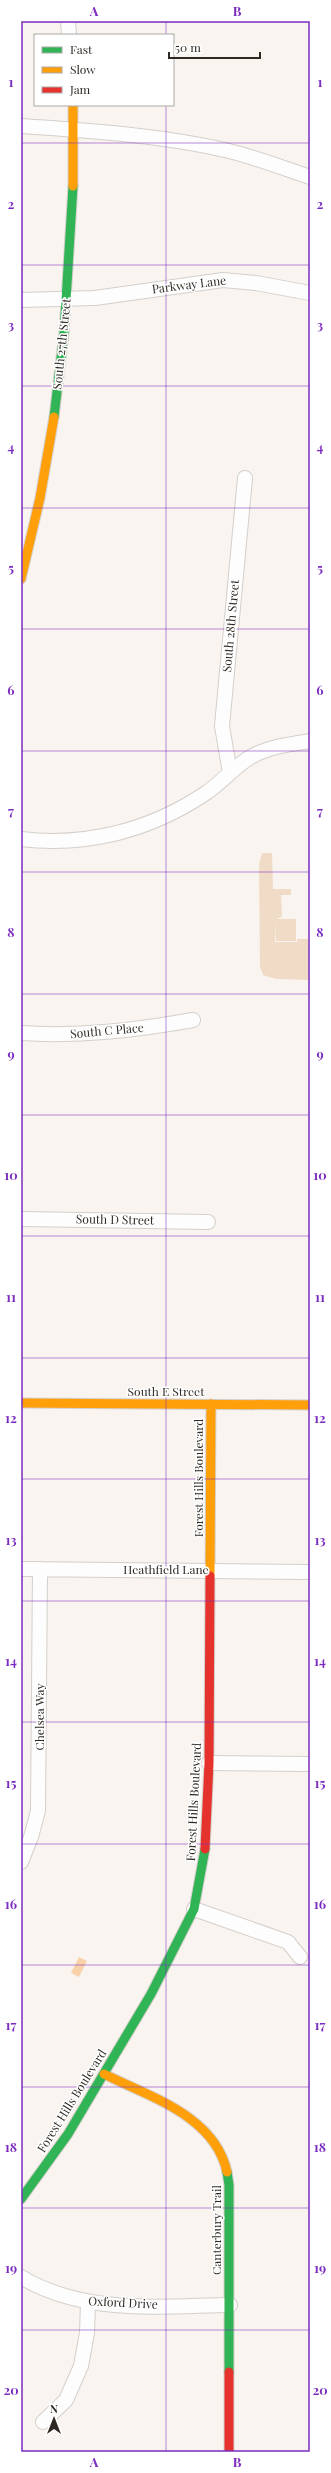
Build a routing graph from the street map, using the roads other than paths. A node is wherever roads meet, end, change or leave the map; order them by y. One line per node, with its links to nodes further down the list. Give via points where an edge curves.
1 (68, 21): 2 (street)
2 (69, 34)
3 (73, 106): 5 (street, South 27th Street)
4 (21, 126): 5 (street)
5 (74, 130): 6 (street, via 190,143 266,162); 9 (street, South 27th Street)
6 (310, 177)
7 (310, 293): 9 (street, Parkway Lane, via 256,283 222,280)
8 (21, 300): 9 (street, Parkway Lane)
9 (67, 300): 11 (street, South 27th Street, via 56,410 40,498)
10 (245, 478): 13 (street, South 28th Street, via 222,726)
11 (21, 579)
12 (310, 741): 13 (street, via 279,746 250,757)
13 (230, 773): 14 (street, via 207,792 179,809 132,830 103,837 61,842)
14 (21, 839)
15 (193, 1020): 16 (street, South C Place, via 106,1032 53,1035)
16 (21, 1033)
17 (21, 1219): 18 (street, South D Street)
18 (208, 1222)
19 (21, 1403): 20 (street, South E Street)
20 (211, 1404): 21 (street, South E Street); 24 (street, Forest Hills Boulevard)
21 (310, 1405)
22 (21, 1569): 23 (street, Heathfield Lane)
23 (40, 1569): 24 (street, Heathfield Lane); 28 (street, Chelsea Way, via 38,1811)
24 (210, 1570): 25 (street, Heathfield Lane); 26 (street, Forest Hills Boulevard)
25 (310, 1572)
26 (208, 1763): 27 (street); 29 (street, Forest Hills Boulevard, via 206,1845)
27 (310, 1764)
28 (21, 1862)
29 (194, 1909): 30 (street, via 288,1942); 31 (street, Forest Hills Boulevard, via 151,1994)
30 (300, 1957)
31 (104, 2074): 32 (street, Forest Hills Boulevard, via 68,2134); 35 (street, Canterbury Trail, via 195,2122 217,2143 224,2159 229,2185)
32 (21, 2199)
33 (21, 2277): 34 (street, Oxford Drive, via 46,2289)
34 (88, 2302): 35 (street, Oxford Drive, via 140,2306); 36 (street, via 87,2333 81,2366 66,2400)
35 (230, 2305): 37 (street, Canterbury Trail)
36 (43, 2422)
37 (229, 2452)

